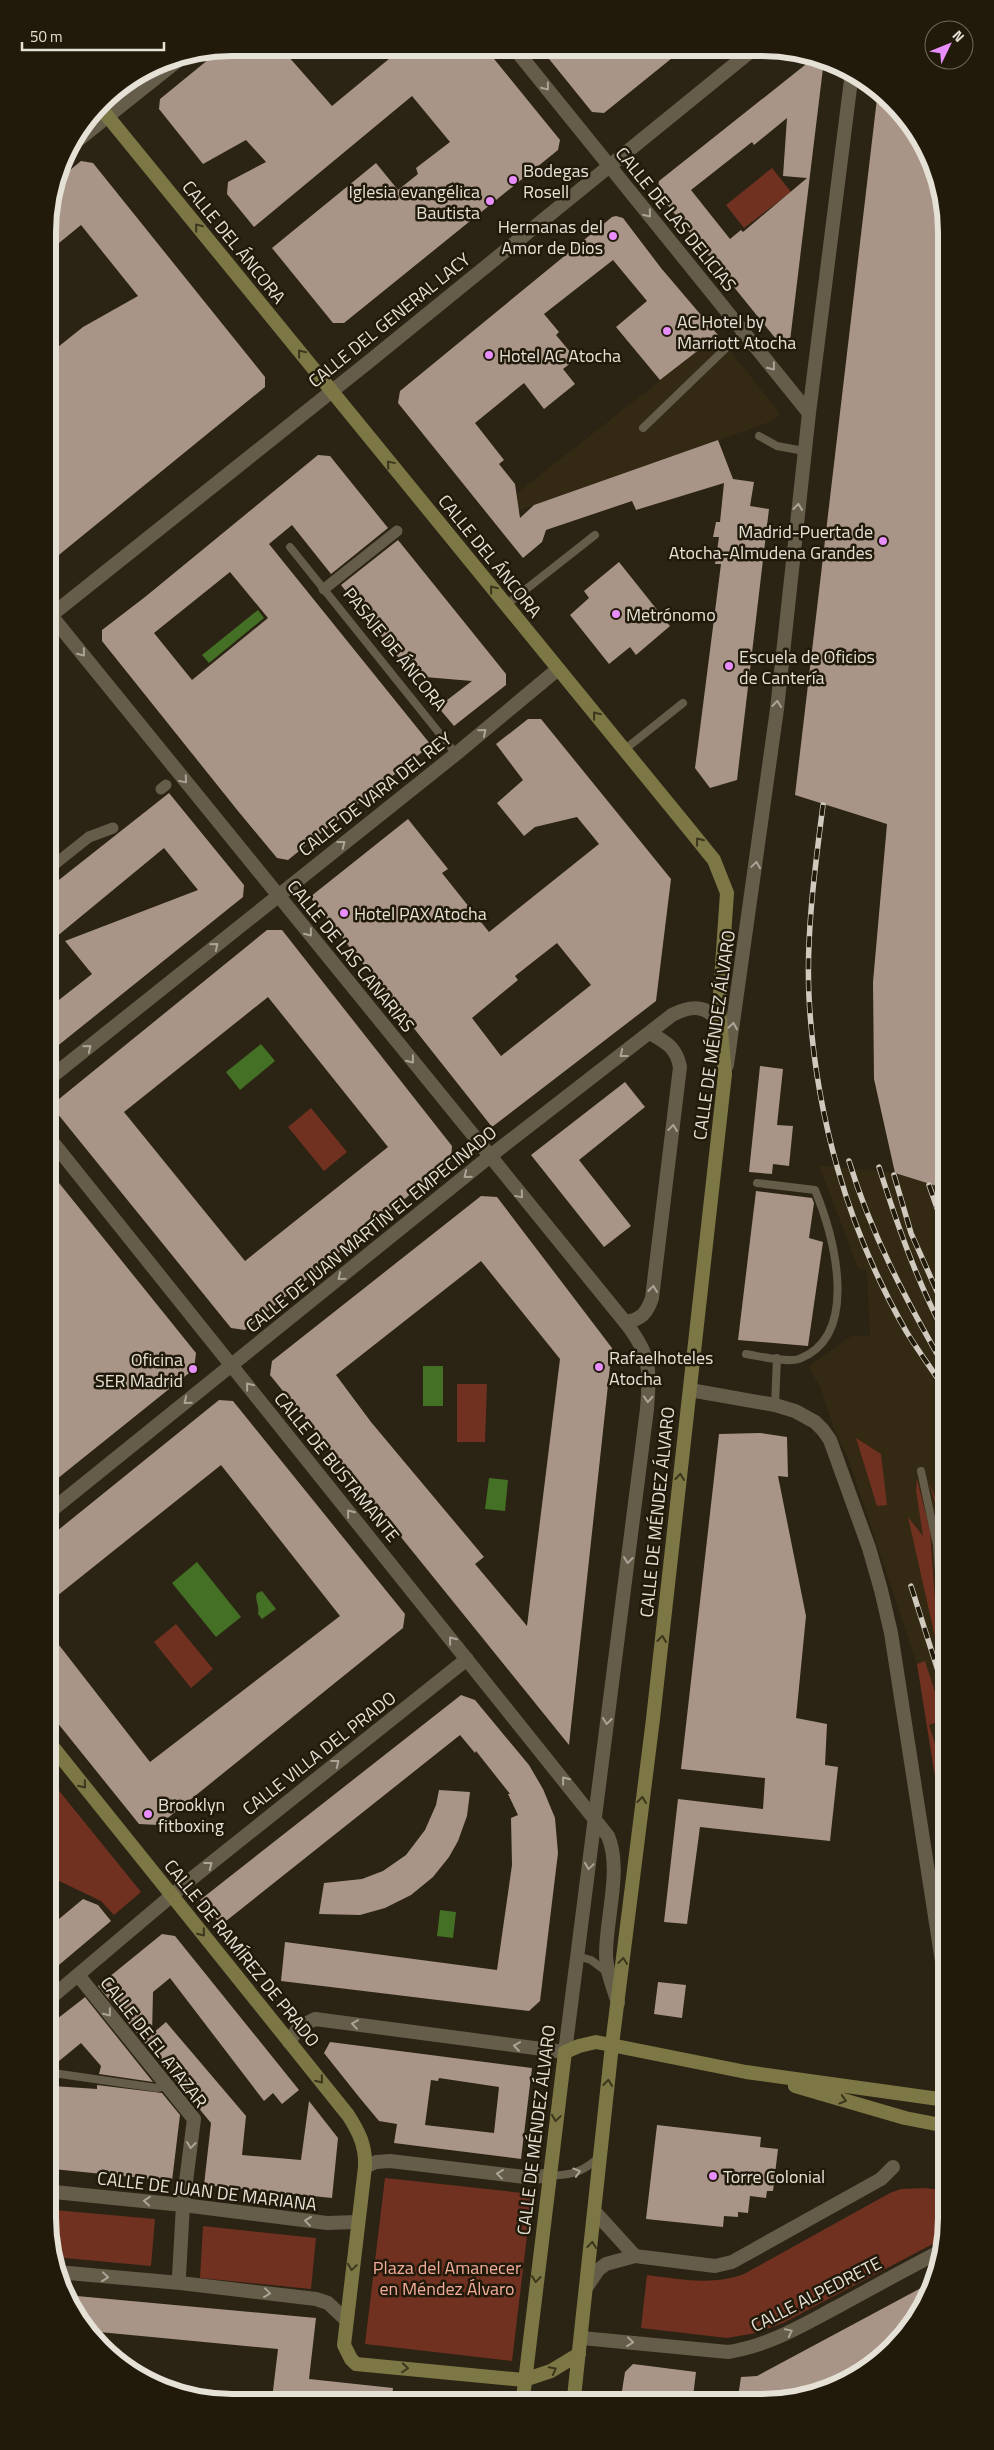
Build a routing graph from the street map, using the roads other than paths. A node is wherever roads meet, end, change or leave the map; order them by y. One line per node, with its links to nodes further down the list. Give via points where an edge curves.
1 (521, 56): 6 (street, CALLE DE LAS DELICIAS, one-way to 6)
2 (745, 56): 6 (street, CALLE DEL GENERAL LACY)
3 (162, 71): 5 (street)
4 (851, 81): 9 (street, CALLE DE MÉNDEZ ÁLVARO)
5 (104, 112): 8 (main road, CALLE DEL ÁNCORA, one-way to 5)
6 (609, 166): 7 (street, CALLE DE LAS DELICIAS, one-way to 7); 8 (street, CALLE DEL GENERAL LACY)
7 (744, 333): 9 (street, CALLE DE LAS DELICIAS, one-way to 9); 10 (lane)
8 (331, 391): 17 (main road, CALLE DEL ÁNCORA, one-way to 8); 18 (street, CALLE DEL GENERAL LACY)
9 (808, 413): 12 (street, CALLE DE MÉNDEZ ÁLVARO)
10 (643, 428)
11 (760, 436): 12 (lane, via 777,446)
12 (804, 451): 30 (street, CALLE DE MÉNDEZ ÁLVARO, one-way to 12, via 777,709)
13 (397, 531): 16 (street, PASAJE DE ÁNCORA)
14 (595, 536): 17 (lane)
15 (290, 547): 16 (lane, PASAJE DE ÁNCORA)
16 (324, 589): 23 (lane, PASAJE DE ÁNCORA)
17 (506, 605): 20 (main road, CALLE DEL ÁNCORA)
18 (56, 610)
19 (56, 622): 26 (street, CALLE DE LAS CANARIAS, one-way to 26)
20 (558, 669): 22 (main road, CALLE DEL ÁNCORA, one-way to 20); 23 (street, CALLE DE VARA DEL REY, one-way to 20)
21 (683, 703): 22 (lane)
22 (624, 750): 27 (main road, CALLE DEL ÁNCORA, one-way to 22, via 719,985 727,909 722,876 714,860)
23 (456, 754): 26 (street, CALLE DE VARA DEL REY, one-way to 23)
24 (112, 828): 25 (street, via 89,837)
25 (56, 863)
26 (279, 895): 29 (street, CALLE DE VARA DEL REY, one-way to 26); 32 (street, CALLE DE LAS CANARIAS, one-way to 32)
27 (720, 1024): 28 (street, CALLE DE JUAN MARTÍN EL EMPECINADO, via 705,1010 686,1008); 30 (main road, CALLE DEL ÁNCORA)
28 (650, 1033): 32 (street, CALLE DE JUAN MARTÍN EL EMPECINADO, one-way to 32); 34 (street, CALLE DE MÉNDEZ ÁLVARO, one-way to 28, via 641,1317 648,1310 652,1298 680,1067 673,1048)
29 (56, 1073)
30 (725, 1074): 38 (main road, CALLE DE MÉNDEZ ÁLVARO)
31 (56, 1147): 37 (street, CALLE DE BUSTAMANTE)
32 (489, 1157): 34 (street, CALLE DE LAS CANARIAS, one-way to 34); 37 (street, CALLE DE JUAN MARTÍN EL EMPECINADO, one-way to 37)
33 (757, 1183): 36 (lane, via 814,1190 834,1252 839,1287 831,1325 821,1342 798,1359)
34 (625, 1322): 45 (street, CALLE DE MÉNDEZ ÁLVARO, one-way to 45, via 639,1340 646,1357 649,1371 647,1409)
35 (746, 1354): 36 (lane)
36 (777, 1358): 39 (lane)
37 (232, 1365): 41 (street, CALLE DE JUAN MARTÍN EL EMPECINADO, one-way to 41); 43 (street, CALLE DE BUSTAMANTE, one-way to 37)
38 (690, 1390): 39 (street); 52 (main road, CALLE DE MÉNDEZ ÁLVARO, one-way to 38)
39 (775, 1405): 47 (street, via 810,1419 830,1440 881,1590)
40 (921, 1471): 42 (lane)
41 (56, 1507)
42 (938, 1559)
43 (467, 1659): 45 (street, CALLE DE BUSTAMANTE, one-way to 43); 46 (street, CALLE VILLA DEL PRADO, one-way to 43)
44 (56, 1751): 46 (main road, CALLE DE RAMÍREZ DE PRADO, one-way to 46)
45 (595, 1818): 48 (street, CALLE DE MÉNDEZ ÁLVARO, one-way to 48); 49 (street, CALLE DE MÉNDEZ ÁLVARO, via 613,1848 606,1956)
46 (171, 1895): 50 (street); 53 (main road, CALLE DE RAMÍREZ DE PRADO, one-way to 53)
47 (938, 1936)
48 (577, 1956): 49 (lane, via 591,1960); 55 (street, CALLE DE MÉNDEZ ÁLVARO)
49 (608, 1974): 52 (street, CALLE DE MÉNDEZ ÁLVARO)
50 (78, 1976): 51 (street); 58 (street, CALLE DE EL ATAZAR, one-way to 58)
51 (56, 1994)
52 (618, 2003): 54 (main road, CALLE DE MÉNDEZ ÁLVARO)
53 (289, 2042): 55 (street, one-way to 53, via 315,2019 299,2027); 62 (main road, CALLE DE RAMÍREZ DE PRADO, one-way to 62, via 354,2125 364,2144)
54 (612, 2045): 55 (main road, via 596,2042); 56 (main road); 61 (main road, CALLE DE MÉNDEZ ÁLVARO, one-way to 54)
55 (565, 2052): 64 (main road, CALLE DE MÉNDEZ ÁLVARO, one-way to 64)
56 (746, 2072): 59 (main road); 60 (main road, one-way to 60)
57 (56, 2073): 58 (lane, via 157,2088)
58 (168, 2086): 66 (street, CALLE DE EL ATAZAR, one-way to 66, via 194,2119)
59 (938, 2099)
60 (938, 2124)
61 (601, 2156): 64 (lane, one-way to 61, via 576,2174); 67 (main road, CALLE DE MÉNDEZ ÁLVARO)
62 (365, 2167): 64 (street, one-way to 62, via 525,2177 390,2161); 68 (main road)
63 (892, 2167): 70 (street, via 881,2179 732,2262 715,2266)
64 (548, 2176): 77 (main road, CALLE DE MÉNDEZ ÁLVARO, one-way to 77)
65 (56, 2192): 66 (street, CALLE DE JUAN DE MARIANA, one-way to 65)
66 (183, 2205): 68 (street, CALLE DE JUAN DE MARIANA, one-way to 66, via 327,2224); 72 (street, CALLE DE EL ATAZAR)
67 (595, 2212): 70 (street); 73 (main road, CALLE DE MÉNDEZ ÁLVARO, one-way to 67)
68 (357, 2222): 74 (main road, one-way to 74)
69 (934, 2254): 75 (street, CALLE ALPEDRETE, one-way to 69, via 728,2352 746,2349 797,2328)
70 (635, 2256): 73 (street, via 606,2264)
71 (66, 2273): 72 (street, one-way to 72)
72 (180, 2283): 74 (street, one-way to 74, via 316,2299 328,2302)
73 (588, 2285): 75 (main road, CALLE DE MÉNDEZ ÁLVARO)
74 (345, 2319): 77 (main road, one-way to 77, via 344,2345 356,2364)
75 (582, 2338): 76 (main road, CALLE DE MÉNDEZ ÁLVARO)
76 (579, 2354): 77 (main road, one-way to 76, via 551,2371); 79 (main road, CALLE DE MÉNDEZ ÁLVARO)
77 (524, 2380): 78 (main road, CALLE DE MÉNDEZ ÁLVARO)
78 (523, 2394)
79 (574, 2394)

